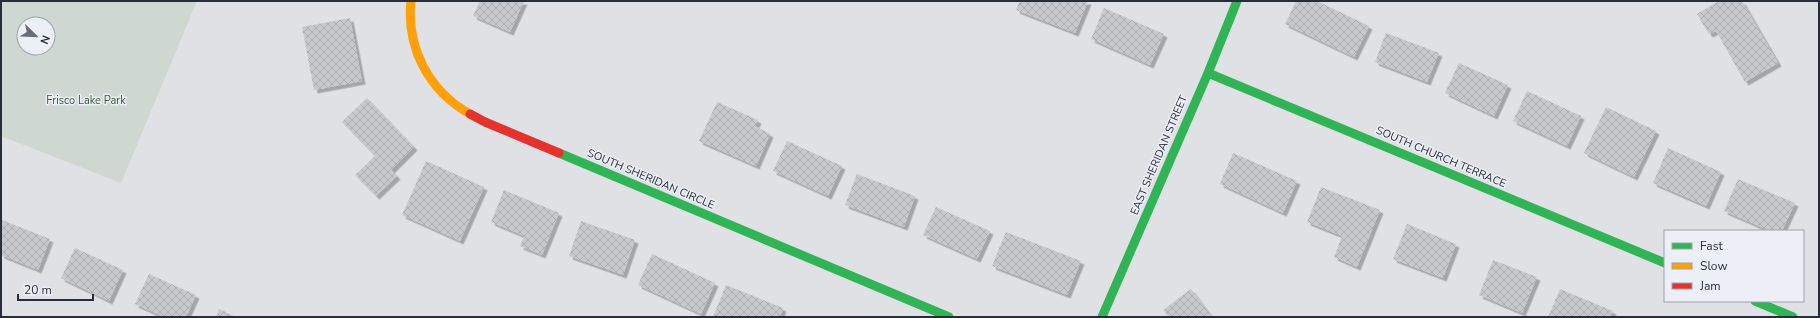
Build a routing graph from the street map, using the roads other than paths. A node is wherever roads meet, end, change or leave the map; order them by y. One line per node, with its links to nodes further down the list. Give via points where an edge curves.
1 (411, 1): 6 (street, SOUTH SHERIDAN CIRCLE, via 409,10 413,44 427,75 459,107 485,122)
2 (1236, 1): 3 (street, EAST SHERIDAN STREET)
3 (1208, 73): 4 (street, SOUTH CHURCH TERRACE); 7 (street, EAST SHERIDAN STREET)
4 (1664, 263)
5 (1757, 302): 8 (street)
6 (948, 317)
7 (1102, 317)
8 (1793, 317)

